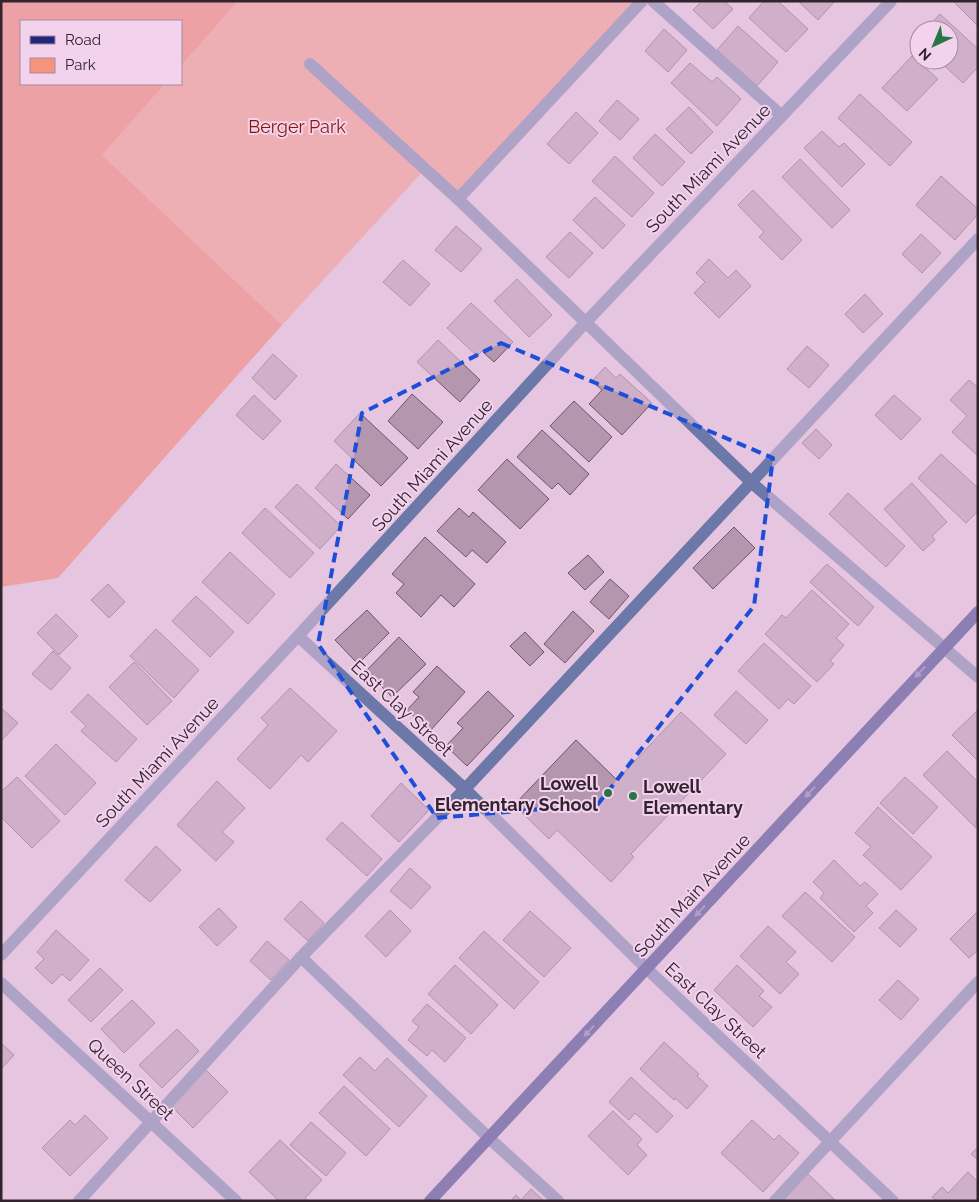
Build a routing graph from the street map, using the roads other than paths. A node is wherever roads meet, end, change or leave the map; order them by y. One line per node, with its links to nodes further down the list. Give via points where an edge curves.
1 (642, 1): 6 (street)
2 (653, 1): 5 (street)
3 (892, 1): 5 (street, South Miami Avenue)
4 (310, 64): 6 (street)
5 (782, 116): 8 (street, South Miami Avenue)
6 (458, 199): 8 (street)
7 (978, 239): 9 (street)
8 (586, 322): 9 (street); 11 (street, South Miami Avenue)
9 (752, 483): 12 (street); 14 (street)
10 (978, 612): 12 (main road, South Main Avenue)
11 (298, 636): 14 (street, East Clay Street); 15 (street, South Miami Avenue)
12 (944, 646): 13 (street); 17 (main road, South Main Avenue, one-way to 17)
13 (978, 677)
14 (465, 789): 16 (street); 17 (street, East Clay Street)
15 (1, 955)
16 (302, 957): 20 (street); 21 (street)
17 (647, 969): 21 (main road, South Main Avenue, one-way to 21); 22 (street, East Clay Street)
18 (1, 982): 20 (street, Queen Street)
19 (978, 982): 22 (street)
20 (151, 1121): 23 (street); 24 (street, Queen Street)
21 (489, 1138): 25 (main road, South Main Avenue); 26 (street)
22 (830, 1142): 27 (street); 28 (street, East Clay Street)
23 (79, 1201)
24 (236, 1201)
25 (430, 1201)
26 (558, 1201)
27 (775, 1201)
28 (893, 1201)

